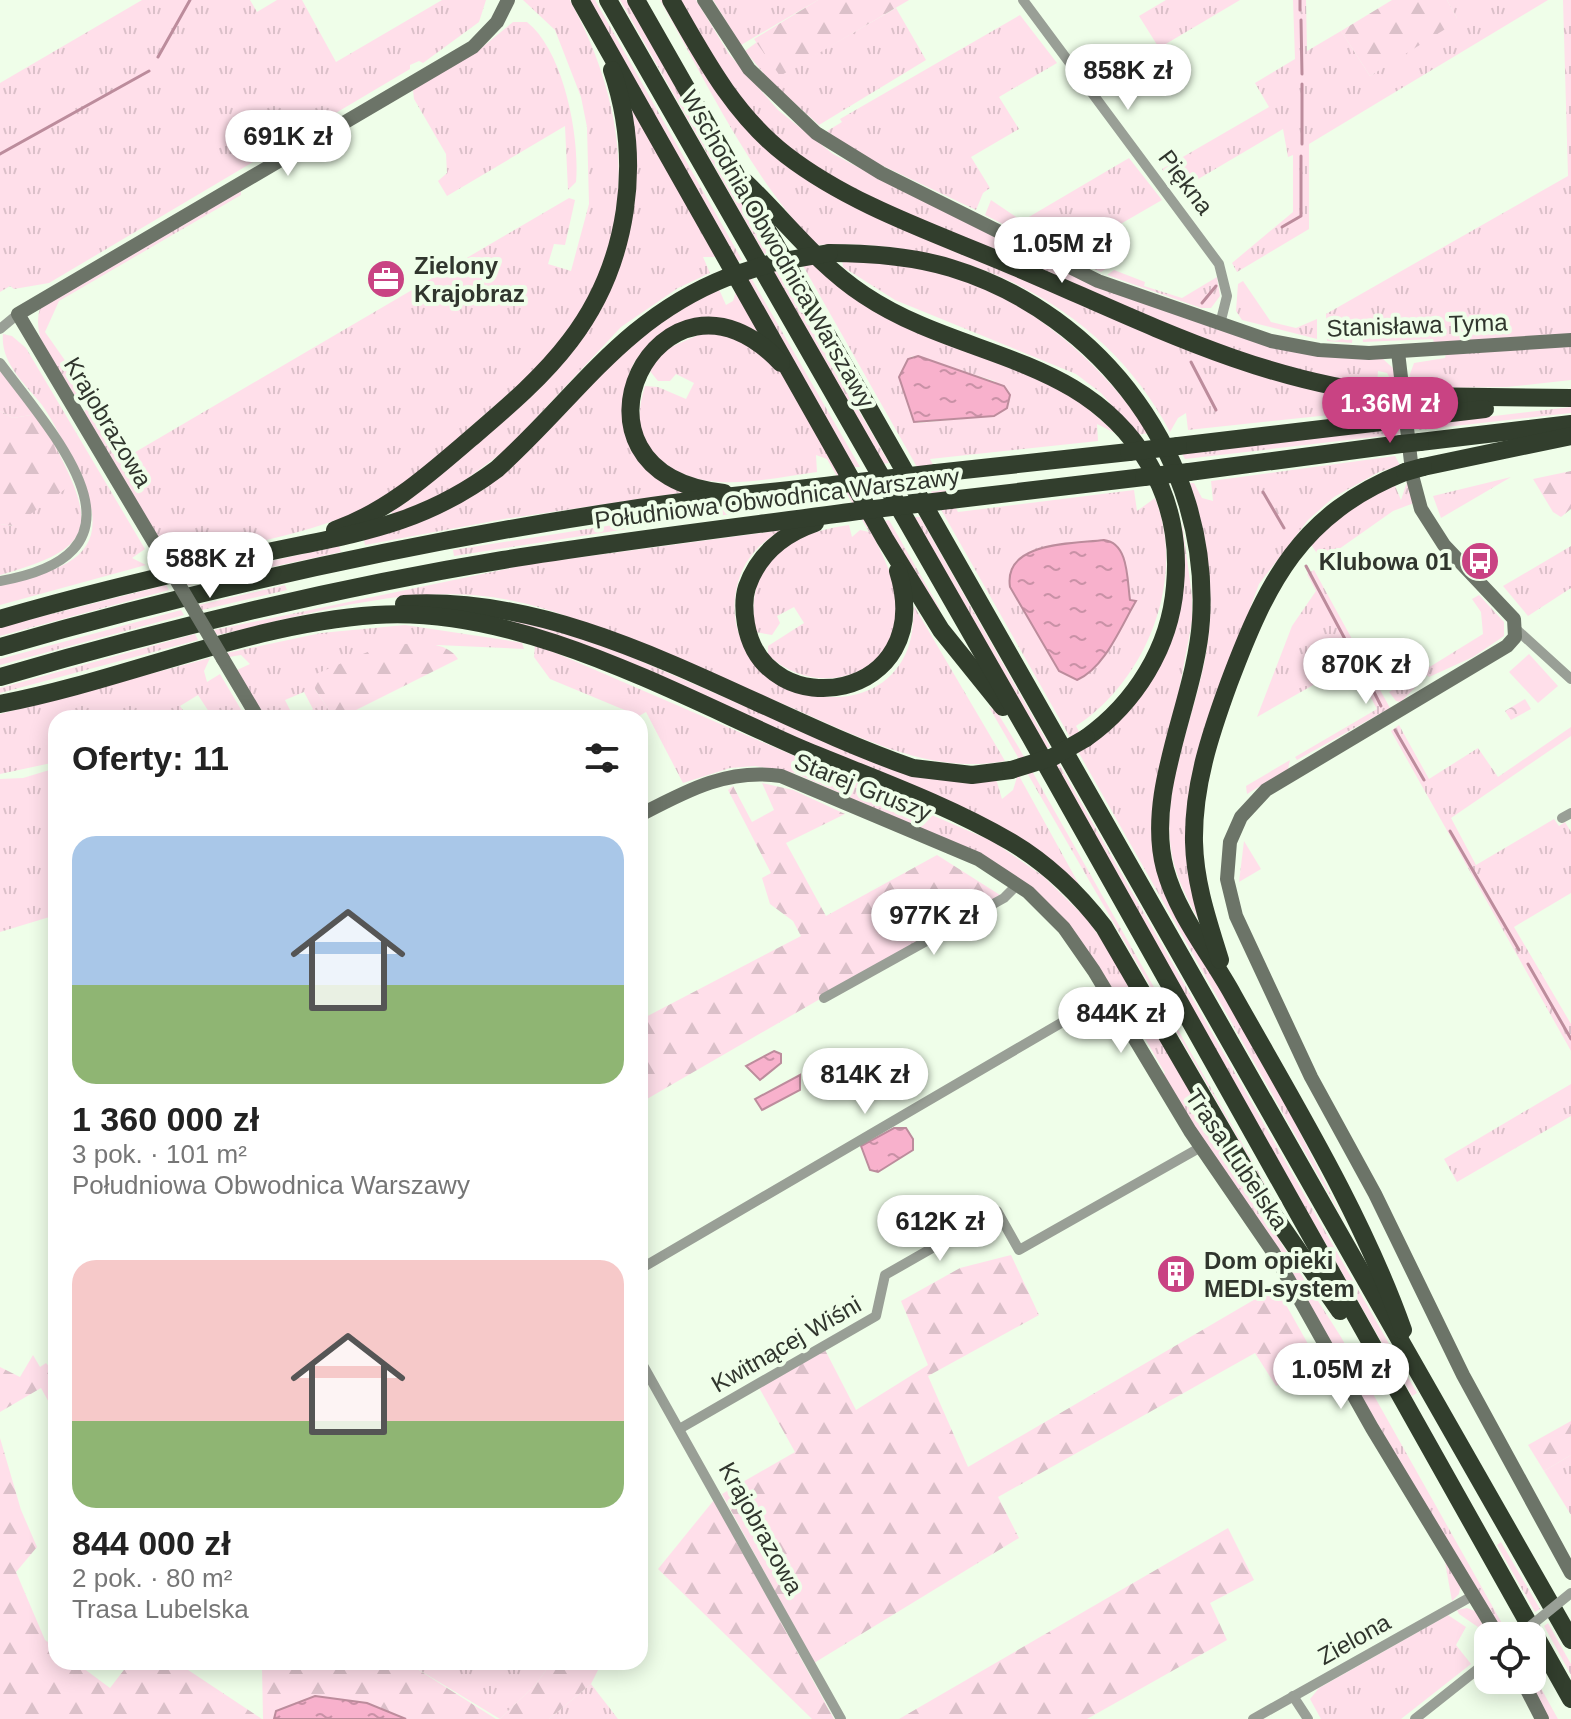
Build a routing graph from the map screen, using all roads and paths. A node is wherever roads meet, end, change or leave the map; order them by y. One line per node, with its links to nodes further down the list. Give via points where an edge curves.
1 (508, 0): 10 (street, via 497,22 473,47)
2 (580, 0): 8 (highway)
3 (608, 0): 33 (highway, Wschodnia Obwodnica Warszawy)
4 (636, 0): 9 (highway)
5 (671, 0): 17 (highway, bridge, via 739,109 774,145 819,178 981,252 1239,362 1319,384 1393,395)
6 (704, 0): 11 (street, via 759,81 837,148 1072,269)
7 (1023, 0): 11 (street, Piękna, via 1219,264 1227,296)
8 (598, 34): 16 (highway); 23 (highway, via 619,90 628,182 618,245 589,313 539,377 410,489 379,511)
9 (730, 167): 27 (highway, bridge, via 824,264 864,295 922,327 1068,382 1100,405 1139,446 1171,517 1177,569 1162,643 1142,681 1112,717 1053,757 972,775 913,768 575,627 493,607 437,602 376,607); 41 (highway)
10 (18, 314): 12 (street); 32 (street, Krajobrazowa, bridge)
11 (1220, 324): 14 (street, Stanisława Tyma, via 1319,350)
12 (0, 329)
13 (1571, 340): 14 (street, Stanisława Tyma)
14 (1398, 352): 26 (street, via 1421,509 1444,545 1514,619)
15 (0, 363): 24 (street, via 41,412 82,489 88,511 83,539 69,555)
16 (795, 379): 20 (highway, via 751,337 715,327 684,330 667,339 636,376 631,420 646,456 691,486); 22 (highway)
17 (1571, 399): 20 (highway, Południowa Obwodnica Warszawy, bridge)
18 (1571, 424): 21 (highway, Południowa Obwodnica Warszawy, bridge)
19 (1571, 436): 36 (highway, via 1414,469 1355,496 1288,556 1259,607 1214,724 1196,794 1194,844 1201,902)
20 (751, 496): 28 (highway, Południowa Obwodnica Warszawy, via 631,509 393,551 206,592)
21 (858, 511): 22 (highway, via 789,535 752,573 745,593 748,633 773,670 807,686 835,687 863,680 889,658 906,609); 29 (highway, Południowa Obwodnica Warszawy, via 571,549 388,581 236,613)
22 (885, 539): 33 (highway, via 941,630)
23 (291, 547): 25 (highway); 36 (highway, bridge, via 418,517 474,486 524,445 639,327 681,298 728,277 829,253 915,259 987,280 1020,296 1104,360 1156,430 1171,460 1191,519 1201,592 1197,659 1163,798 1161,843 1183,913)
24 (0, 581)
25 (0, 619)
26 (1517, 630): 30 (street); 45 (street, via 1507,646 1288,775 1250,806 1235,829 1227,879 1236,916 1311,1077)
27 (245, 640): 31 (highway); 43 (highway, via 374,615 461,618 503,626 574,650 1011,842 1075,891 1104,927 1261,1197)
28 (0, 647)
29 (0, 677)
30 (1571, 679)
31 (0, 704)
32 (253, 710)
33 (1030, 736): 43 (highway)
34 (648, 811): 35 (street, Starej Gruszy, via 721,777 781,776 958,850)
35 (1018, 884): 37 (street, Trasa Lubelska, via 1064,928); 38 (street, via 1004,898)
36 (1227, 982): 41 (highway, via 1382,1271)
37 (1109, 995): 39 (street, Trasa Lubelska); 40 (street)
38 (824, 998)
39 (1201, 1147): 44 (street, Kwitnącej Wiśni, via 1019,1250 997,1211 885,1275 876,1316); 47 (street, Trasa Lubelska, via 1273,1252)
40 (648, 1264)
41 (1416, 1367): 50 (highway)
42 (648, 1373): 44 (street, Krajobrazowa)
43 (1385, 1374): 54 (highway)
44 (681, 1428): 55 (street, Krajobrazowa)
45 (1571, 1573)
46 (1571, 1593): 49 (street, bridge)
47 (1474, 1595): 48 (street, Trasa Lubelska); 53 (street, Zielona)
48 (1490, 1622)
49 (1535, 1622)
50 (1571, 1640)
51 (1474, 1672): 58 (street)
52 (1529, 1694): 59 (street)
53 (1293, 1696): 56 (street, Zielona); 57 (street)
54 (1571, 1699)
55 (841, 1719)
56 (1253, 1719)
57 (1308, 1719)
58 (1415, 1719)
59 (1542, 1719)

